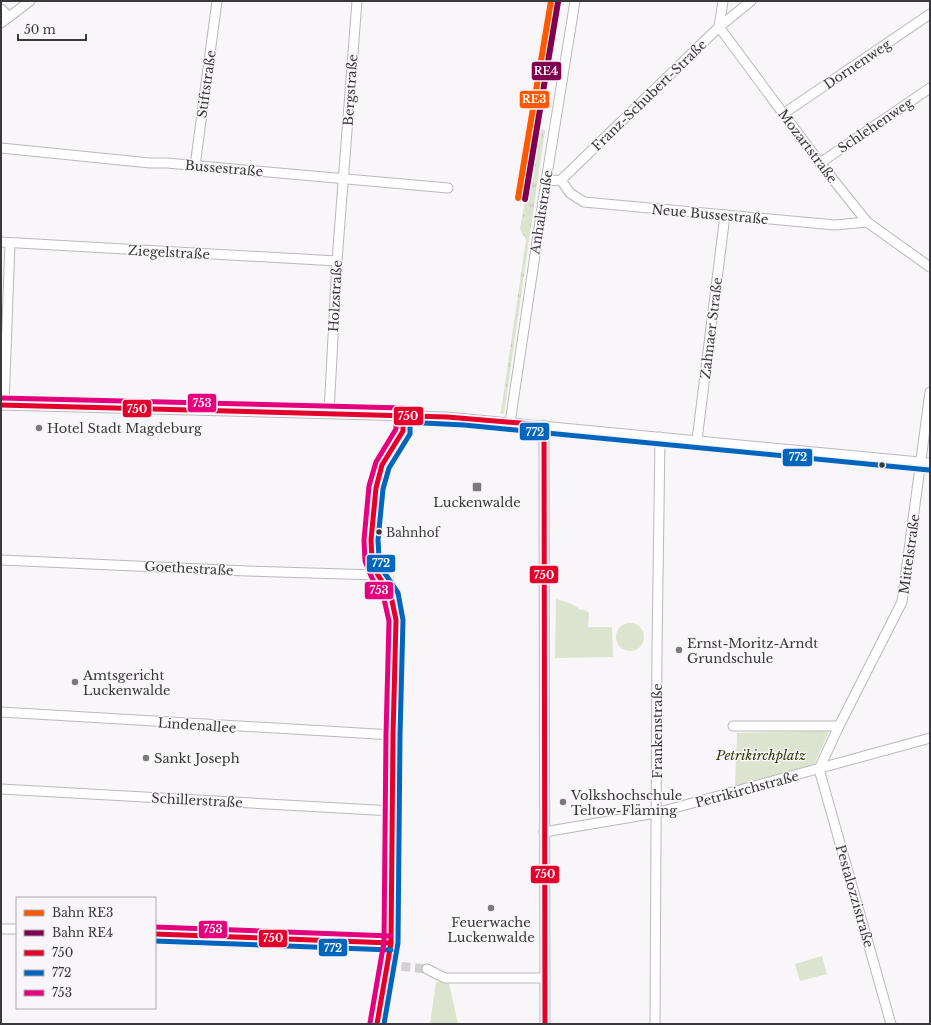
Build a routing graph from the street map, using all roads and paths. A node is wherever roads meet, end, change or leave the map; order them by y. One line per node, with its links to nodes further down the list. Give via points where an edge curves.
1 (30, 1): 9 (street)
2 (217, 1): 16 (street, Stiftstraße)
3 (357, 1): 17 (street, Bergstraße)
4 (576, 1): 19 (street, Anhaltstraße)
5 (723, 1): 11 (street)
6 (751, 1): 11 (street, Franz-Schubert-Straße)
7 (1, 9): 9 (street)
8 (930, 14): 13 (street, Dornenweg)
9 (9, 17): 10 (street)
10 (1, 23)
11 (719, 27): 13 (street, Mozartstraße); 18 (street, Franz-Schubert-Straße)
12 (930, 88): 15 (street, Schlehenweg)
13 (783, 114): 15 (street, Mozartstraße)
14 (1, 148): 16 (street, Bussestraße)
15 (820, 163): 22 (street, Mozartstraße)
16 (195, 166): 17 (street, Bussestraße)
17 (344, 179): 20 (street, Bussestraße); 24 (street, Holzstraße)
18 (561, 180): 19 (street); 21 (street, Neue Bussestraße, via 570,192 584,202)
19 (546, 181): 30 (street, Anhaltstraße)
20 (448, 188)
21 (726, 215): 22 (street, Neue Bussestraße, via 835,225); 33 (street, Zahnaer Straße)
22 (868, 222): 25 (street, Mozartstraße)
23 (5, 243): 24 (street, Ziegelstraße); 27 (street)
24 (337, 261): 28 (street, Holzstraße)
25 (930, 267)
26 (930, 392): 34 (street, Mittelstraße)
27 (3, 405): 28 (street)
28 (329, 413): 29 (street)
29 (403, 415): 30 (street); 36 (street, via 403,432 382,465 376,488 371,540 372,559)
30 (510, 423): 31 (street)
31 (544, 426): 32 (street); 46 (street)
32 (660, 437): 33 (street); 45 (street, Frankenstraße)
33 (697, 440): 34 (street)
34 (926, 463): 39 (street, Mittelstraße, via 902,602)
35 (1, 560): 36 (street, Goethestraße)
36 (378, 575): 40 (street, via 391,596 396,620)
37 (1, 712): 40 (street, Lindenallee)
38 (733, 726): 39 (street)
39 (839, 726): 42 (street, Mittelstraße)
40 (393, 735): 44 (street)
41 (930, 738): 42 (street, Petrikirchstraße)
42 (819, 769): 45 (street, Petrikirchstraße); 56 (street, Pestalozzistraße)
43 (1, 789): 44 (street, Schillerstraße)
44 (394, 811): 50 (street)
45 (656, 813): 46 (street, Petrikirchstraße); 55 (street, Frankenstraße)
46 (544, 832): 52 (street)
47 (1, 929): 48 (street)
48 (16, 929)
49 (156, 934): 50 (street)
50 (391, 943): 53 (street)
51 (426, 969): 52 (street, via 445,978)
52 (545, 978): 54 (street)
53 (377, 1024)
54 (545, 1024)
55 (655, 1024)
56 (891, 1024)

